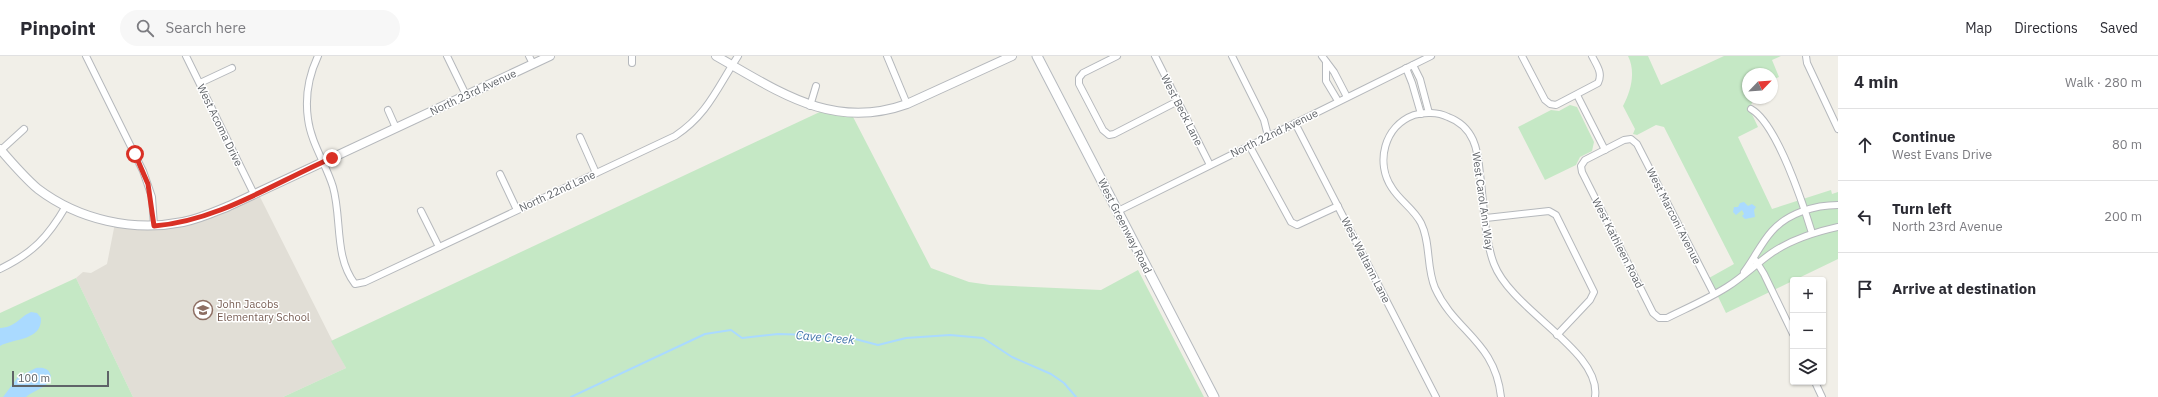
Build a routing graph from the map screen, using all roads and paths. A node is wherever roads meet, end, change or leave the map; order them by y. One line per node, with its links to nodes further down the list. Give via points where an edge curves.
1 (86, 56): 66 (street, via 144,170 152,197)
2 (186, 56): 30 (street, West Acoma Drive)
3 (318, 56): 53 (street, via 311,77 307,107 311,136)
4 (447, 56): 34 (street)
5 (529, 56): 23 (street)
6 (550, 56): 23 (street, North 23rd Avenue)
7 (632, 56): 22 (street)
8 (716, 56): 25 (street)
9 (738, 56): 25 (street, North 22nd Lane)
10 (888, 56): 39 (street)
11 (1012, 56): 39 (street)
12 (1036, 56): 63 (main road, West Greenway Road)
13 (1117, 56): 37 (street, via 1083,73 1079,78 1079,84 1103,130 1109,135)
14 (1155, 56): 37 (street, West Beck Lane)
15 (1232, 56): 48 (street, via 1264,120)
16 (1322, 56): 21 (street)
17 (1431, 56): 24 (street, North 22nd Avenue)
18 (1522, 56): 35 (street, via 1545,100 1550,104 1556,105)
19 (1592, 56): 35 (street, via 1601,78 1598,83)
20 (1806, 56): 47 (street)
21 (1326, 62): 28 (street); 29 (street)
22 (632, 63)
23 (533, 64): 34 (street, North 23rd Avenue)
24 (1413, 65): 27 (street, North 22nd Avenue); 32 (street)
25 (732, 66): 40 (street); 55 (street, North 22nd Lane, via 711,102 685,130)
26 (232, 68): 30 (street)
27 (1406, 68): 33 (street); 36 (street, North 22nd Avenue)
28 (1336, 76): 29 (street); 36 (street)
29 (1326, 81): 38 (street)
30 (200, 83): 57 (street, West Acoma Drive)
31 (816, 86): 40 (street)
32 (1423, 88): 33 (street); 43 (street)
33 (1415, 90): 43 (street)
34 (466, 95): 46 (street, North 23rd Avenue)
35 (1577, 95): 52 (street)
36 (1347, 97): 38 (street, North 22nd Avenue)
37 (1178, 100): 54 (street, West Beck Lane)
38 (1338, 101): 44 (street, North 22nd Avenue)
39 (907, 104): 40 (street, via 891,110 859,114)
40 (810, 106)
41 (1751, 109): 64 (street, via 1765,120 1796,185)
42 (388, 110): 46 (street)
43 (1425, 113): 65 (street, West Carol Ann Way, via 1447,116 1456,121 1474,141); 78 (street, via 1407,119 1392,132 1383,152 1384,172 1393,190 1414,212 1421,224 1435,286 1448,307 1490,359 1497,374)
44 (1295, 123): 48 (street, North 22nd Avenue); 60 (street, West Waltann Lane)
45 (24, 128): 51 (street)
46 (396, 128): 53 (street, North 23rd Avenue)
47 (1838, 129)
48 (1268, 136): 50 (street, North 22nd Avenue)
49 (580, 137): 55 (street)
50 (1249, 145): 54 (street, North 22nd Avenue); 60 (street, via 1291,222 1297,225 1304,223)
51 (0, 150): 59 (street, North 23rd Avenue, via 28,180)
52 (1605, 150): 72 (street, West Marconi Avenue, via 1624,140 1632,139 1637,144); 72 (street, West Kathleen Road, via 1585,160 1581,166 1582,172 1653,313 1659,318 1667,318)
53 (322, 162): 57 (street, North 23rd Avenue); 69 (street, North 22nd Lane, via 334,193 344,263 355,284 365,282)
54 (1210, 165): 63 (street, North 22nd Avenue)
55 (596, 173): 61 (street, North 22nd Lane)
56 (500, 174): 61 (street)
57 (254, 194): 66 (street, North 23rd Avenue, via 197,219)
58 (1838, 205): 64 (street, via 1815,207)
59 (66, 206): 66 (street, North 23rd Avenue, via 104,220); 71 (street, via 33,250)
60 (1338, 206): 77 (street, West Waltann Lane)
61 (517, 210): 69 (street, North 22nd Lane)
62 (421, 211): 69 (street)
63 (1118, 211): 76 (main road, West Greenway Road)
64 (1805, 211): 68 (street); 70 (street, via 1773,230)
65 (1486, 218): 74 (street, West Carol Ann Way, via 1490,253 1499,276 1515,296); 74 (street, via 1553,212 1594,292 1590,300)
66 (154, 226)
67 (1838, 227): 68 (street)
68 (1812, 233): 70 (street)
69 (439, 247)
70 (1756, 261): 72 (street, via 1738,280); 73 (street)
71 (0, 269)
72 (1714, 294)
73 (1790, 328)
74 (1557, 335): 79 (street, West Carol Ann Way, via 1588,365 1595,380)
75 (1816, 385): 80 (street)
76 (1214, 397)
77 (1436, 397)
78 (1501, 397)
79 (1595, 397)
80 (1822, 397)

